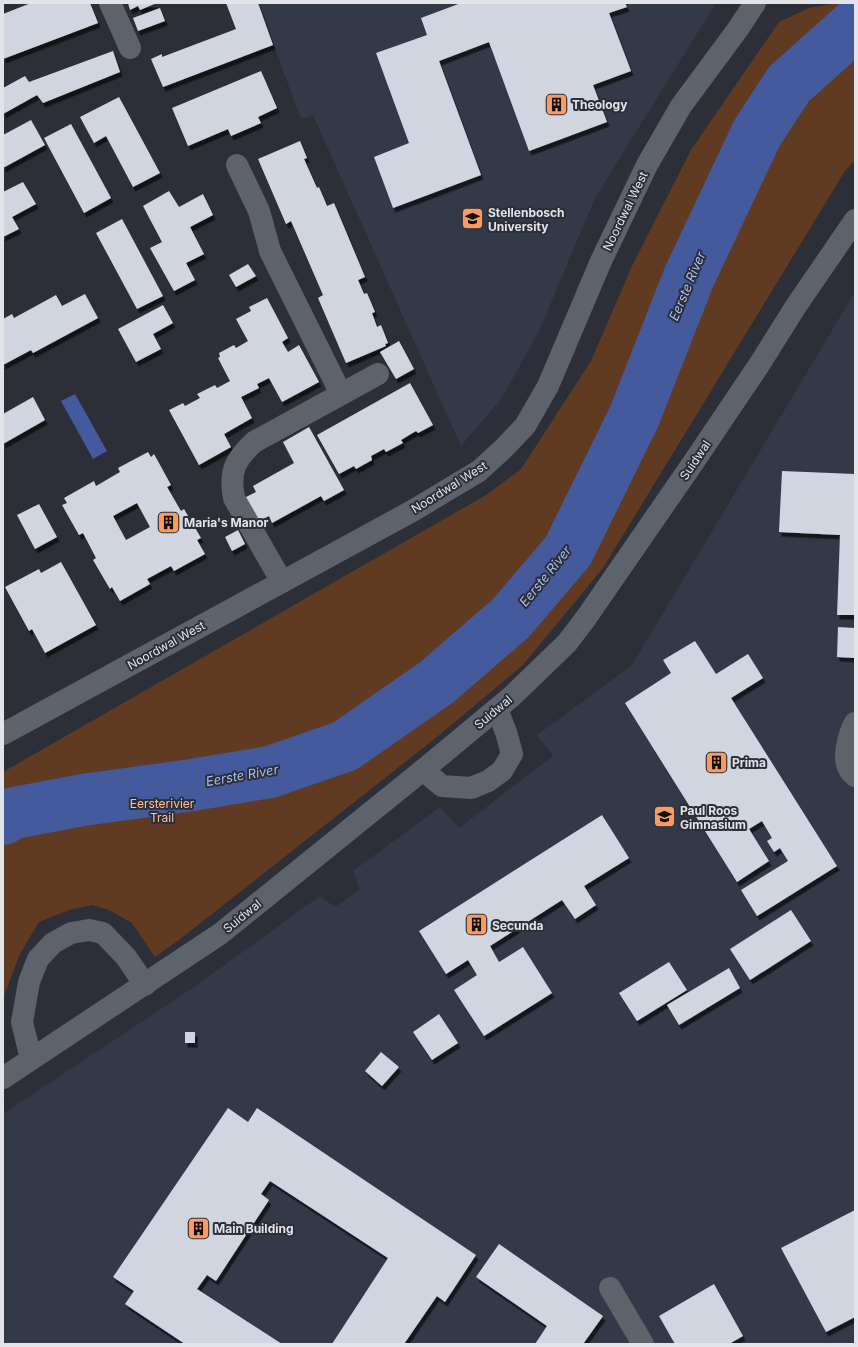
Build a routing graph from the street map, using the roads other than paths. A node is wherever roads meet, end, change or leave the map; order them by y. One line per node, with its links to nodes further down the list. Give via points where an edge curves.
1 (110, 3): 3 (street)
2 (754, 3): 8 (street, Noordwal West, via 681,106 647,165 548,386 525,426 479,471 414,510)
3 (130, 48)
4 (237, 165): 7 (street, via 258,211 270,251)
5 (855, 220): 9 (street, Suidwal, via 586,618 567,643)
6 (378, 374): 7 (street)
7 (341, 394): 8 (street, via 254,442 241,454 233,468 234,498)
8 (282, 582): 11 (street, Noordwal West)
9 (497, 709): 12 (street, Suidwal); 12 (street, via 512,754 502,771 488,781 471,788 442,786)
10 (855, 723): 13 (street, via 850,731 846,752 848,768)
11 (3, 734)
12 (423, 770): 14 (street, Suidwal, via 220,934)
13 (855, 776)
14 (145, 985): 15 (street, Suidwal); 15 (street, via 126,957 103,932 89,930 72,933 53,943 38,960 29,982 22,1022)
15 (31, 1059): 16 (street, Suidwal)
16 (3, 1078)
17 (610, 1288): 18 (street)
18 (643, 1344)

